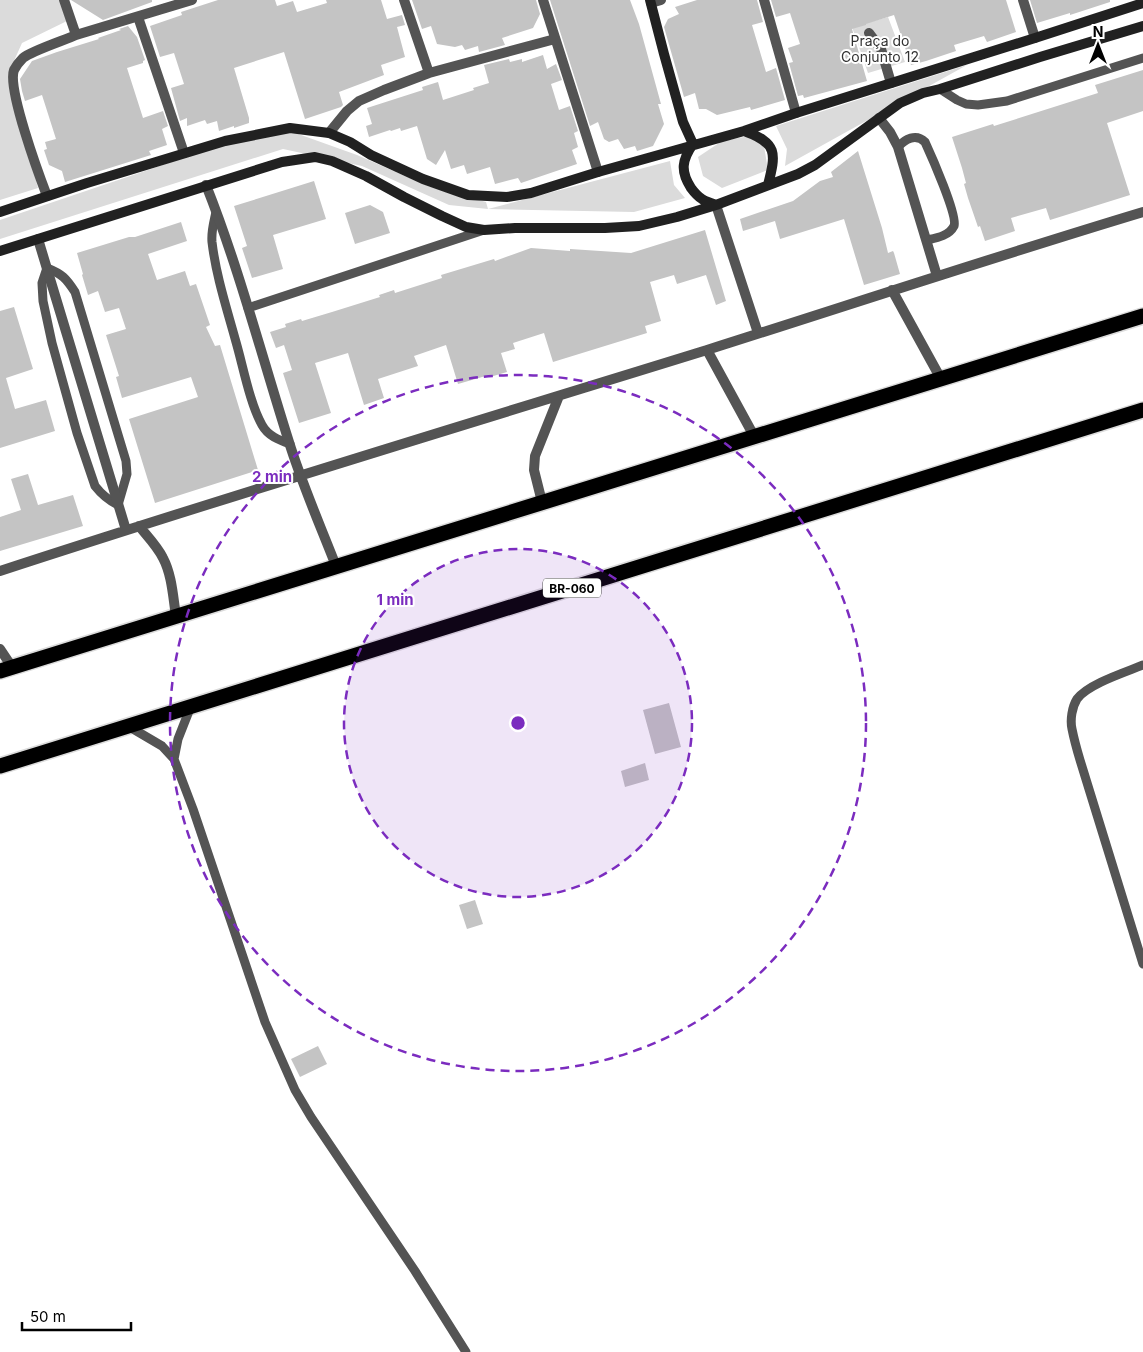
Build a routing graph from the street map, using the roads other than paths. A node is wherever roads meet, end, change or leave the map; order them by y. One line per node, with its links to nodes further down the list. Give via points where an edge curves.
1 (64, 0): 12 (street)
2 (192, 0): 9 (street)
3 (404, 0): 16 (street)
4 (543, 0): 14 (street)
5 (764, 0): 19 (street)
6 (1023, 0): 13 (street)
7 (654, 1): 23 (street, via 664,54 683,122)
8 (1143, 3): 13 (street)
9 (138, 17): 12 (street); 25 (street)
10 (1143, 26): 18 (street)
11 (869, 33): 17 (street, via 881,49)
12 (76, 35): 29 (street, via 25,56 14,70 14,90)
13 (1035, 38): 17 (street)
14 (555, 39): 16 (street); 26 (street)
15 (1143, 58): 18 (lane, via 1007,101 966,104)
16 (429, 73): 22 (street, via 359,101)
17 (891, 82): 19 (street)
18 (940, 89): 20 (street, via 900,103)
19 (796, 113): 21 (street)
20 (879, 118): 24 (street); 28 (street, via 815,166)
21 (744, 131): 23 (street); 28 (street, via 764,139 772,149)
22 (329, 133): 25 (street, via 290,128); 26 (street, via 423,179 468,195 507,197 531,193)
23 (693, 144): 26 (street); 30 (street, via 683,166 685,179 702,200)
24 (898, 147): 36 (street); 36 (lane, via 914,138 925,142 952,209 953,228 944,235)
25 (184, 153): 29 (street)
26 (598, 172)
27 (206, 186): 32 (street); 34 (street, via 282,162 315,158 332,161 366,176 466,227); 35 (street)
28 (768, 186): 30 (street)
29 (47, 196): 31 (street)
30 (716, 205): 34 (street, via 639,226); 43 (street)
31 (0, 212)
32 (216, 212): 41 (street); 49 (lane, via 211,230 217,272 253,401 268,432)
33 (1143, 212): 39 (street)
34 (484, 230): 41 (lane)
35 (38, 239): 37 (street); 38 (street)
36 (927, 240): 39 (street)
37 (0, 251)
38 (47, 268): 52 (street); 52 (lane, via 42,283 43,301 77,433 95,486); 52 (lane, via 68,280 74,292 101,377 126,461 127,474)
39 (937, 276): 40 (street)
40 (892, 290): 43 (street); 45 (street)
41 (248, 308): 49 (street)
42 (1143, 316): 45 (highway)
43 (758, 333): 44 (street)
44 (707, 350): 46 (street); 48 (street)
45 (941, 379): 48 (highway)
46 (559, 396): 50 (street); 51 (street, via 535,456 534,470)
47 (1143, 410): 61 (highway, BR-060)
48 (754, 436): 51 (highway)
49 (290, 444): 50 (street)
50 (301, 475): 53 (street); 55 (street)
51 (542, 502): 55 (highway)
52 (118, 505): 54 (street)
53 (139, 526): 54 (street); 57 (street, via 163,558)
54 (126, 530): 56 (street)
55 (336, 566): 57 (highway)
56 (0, 571)
57 (176, 616): 60 (highway)
58 (0, 649): 60 (street)
59 (1143, 665): 65 (lane, via 1084,692 1074,705 1072,715 1082,768)
60 (6, 669)
61 (191, 706): 62 (highway, BR-060); 63 (lane)
62 (128, 726): 63 (lane, via 162,746); 64 (highway, BR-060)
63 (174, 759): 66 (lane, via 265,1022 295,1090)
64 (0, 766)
65 (1143, 964)
66 (466, 1352)

